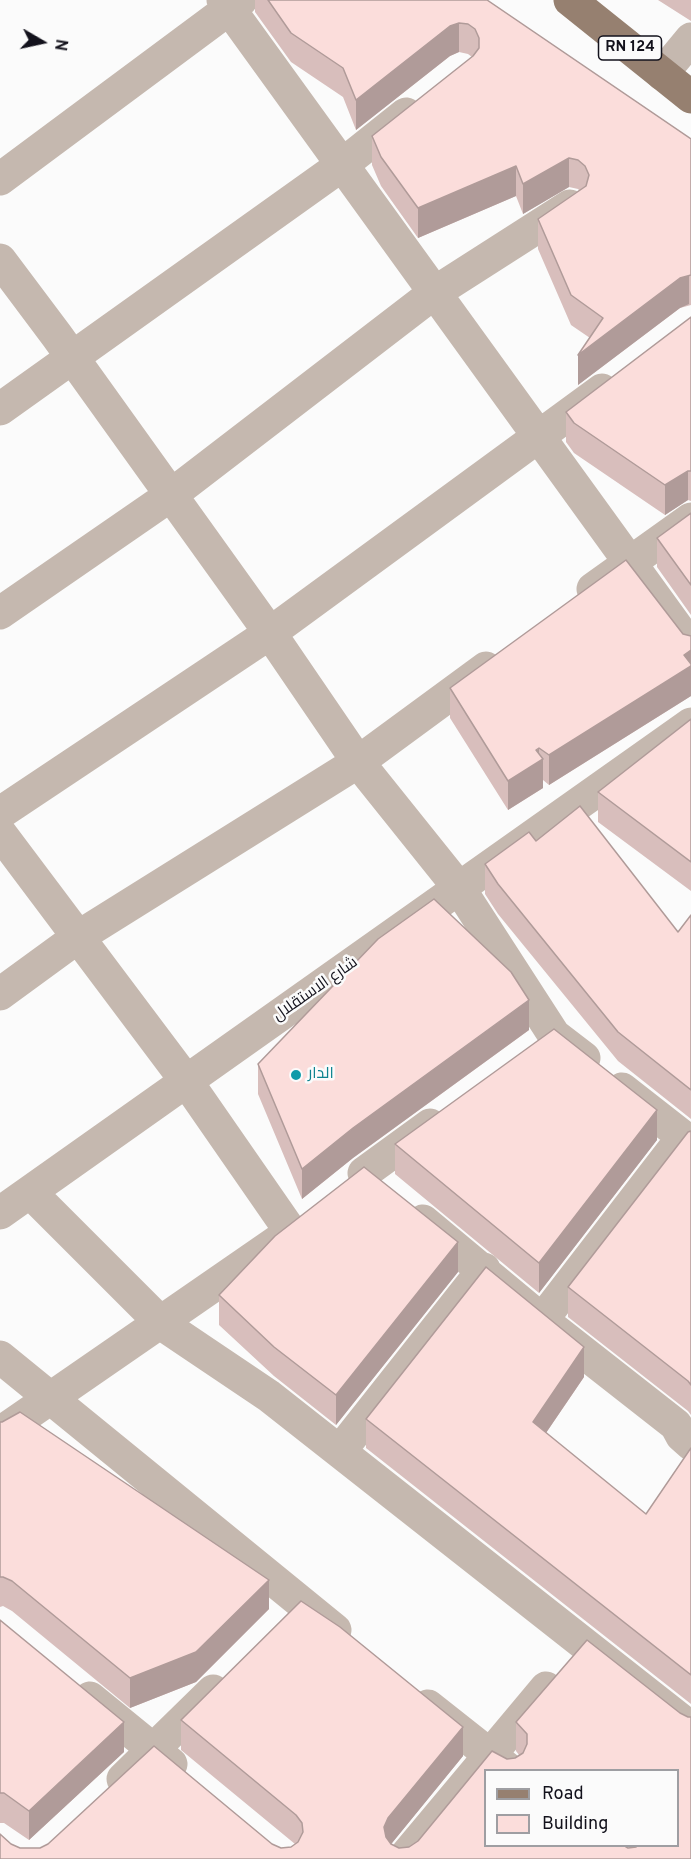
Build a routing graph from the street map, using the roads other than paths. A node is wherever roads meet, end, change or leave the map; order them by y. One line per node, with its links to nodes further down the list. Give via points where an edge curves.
1 (570, 0): 4 (main road, RN 124)
2 (231, 3): 7 (street); 8 (street)
3 (691, 39): 4 (street)
4 (662, 74): 6 (main road, RN 124)
5 (434, 92): 7 (street)
6 (691, 97)
7 (342, 165): 11 (street); 12 (street)
8 (0, 179)
9 (570, 206): 11 (street)
10 (0, 260): 12 (street)
11 (434, 293): 15 (street); 16 (street)
12 (72, 357): 14 (street); 16 (street)
13 (624, 373): 15 (street)
14 (0, 409)
15 (538, 439): 18 (street); 21 (street)
16 (171, 495): 20 (street); 21 (street)
17 (691, 519): 18 (street)
18 (628, 563): 19 (street); 22 (street)
19 (572, 604)
20 (0, 613)
21 (270, 633): 25 (street); 26 (street)
22 (691, 647)
23 (507, 652): 25 (street)
24 (691, 724): 28 (street, شارع الاستقلال)
25 (358, 762): 28 (street); 29 (street)
26 (0, 813)
27 (0, 833): 29 (street)
28 (459, 888): 31 (street); 33 (street, شارع الاستقلال)
29 (78, 936): 30 (street); 33 (street)
30 (0, 994)
31 (554, 1035): 32 (street); 35 (street)
32 (525, 1056)
33 (187, 1082): 37 (street, شارع الاستقلال); 39 (street)
34 (459, 1104): 36 (street)
35 (687, 1140): 41 (street)
36 (364, 1173): 39 (street); 40 (street)
37 (30, 1192): 38 (street, شارع الاستقلال); 42 (street)
38 (0, 1213)
39 (291, 1232): 42 (street)
40 (484, 1269): 41 (street); 47 (street)
41 (542, 1320): 45 (street)
42 (162, 1324): 44 (street); 47 (street)
43 (0, 1357): 44 (street)
44 (51, 1398): 46 (street); 48 (street)
45 (686, 1425)
46 (0, 1433)
47 (340, 1451): 50 (street)
48 (302, 1603): 49 (street); 51 (street)
49 (277, 1628)
50 (584, 1644): 55 (street); 57 (street)
51 (355, 1647)
52 (236, 1668): 56 (street)
53 (64, 1677): 56 (street)
54 (408, 1690): 57 (street)
55 (691, 1728)
56 (154, 1750): 59 (street); 60 (street)
57 (498, 1763)
58 (484, 1777): 61 (street)
59 (198, 1786)
60 (104, 1797)
61 (403, 1859)

